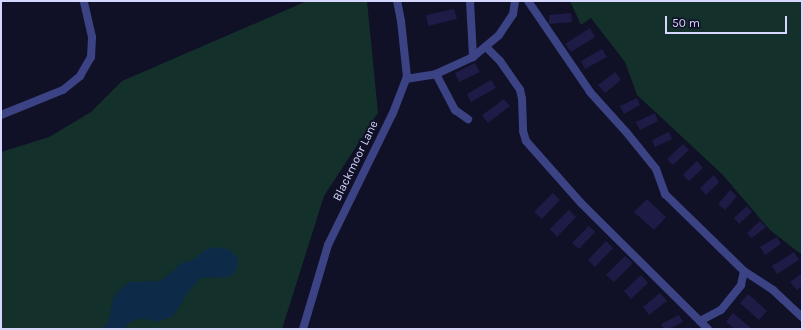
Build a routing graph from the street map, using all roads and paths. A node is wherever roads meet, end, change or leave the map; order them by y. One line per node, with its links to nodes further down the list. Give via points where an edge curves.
1 (84, 1): 10 (street, via 92,37 91,57 80,76 63,90)
2 (397, 1): 9 (street, Blackmoor Lane)
3 (470, 1): 7 (street)
4 (515, 1): 6 (street, via 513,14 499,35)
5 (528, 1): 12 (street, via 590,92 656,169 666,194)
6 (486, 47): 7 (street); 14 (street, via 500,61 520,90 526,141 581,203)
7 (472, 57): 8 (street)
8 (436, 74): 9 (street); 11 (street, via 455,110)
9 (406, 80): 15 (street, Blackmoor Lane, via 393,113 328,245)
10 (1, 115)
11 (468, 119)
12 (744, 271): 13 (street, via 773,290); 14 (street, via 741,285 721,310)
13 (802, 317)
14 (700, 321): 16 (street)
15 (303, 329)
16 (708, 329)

